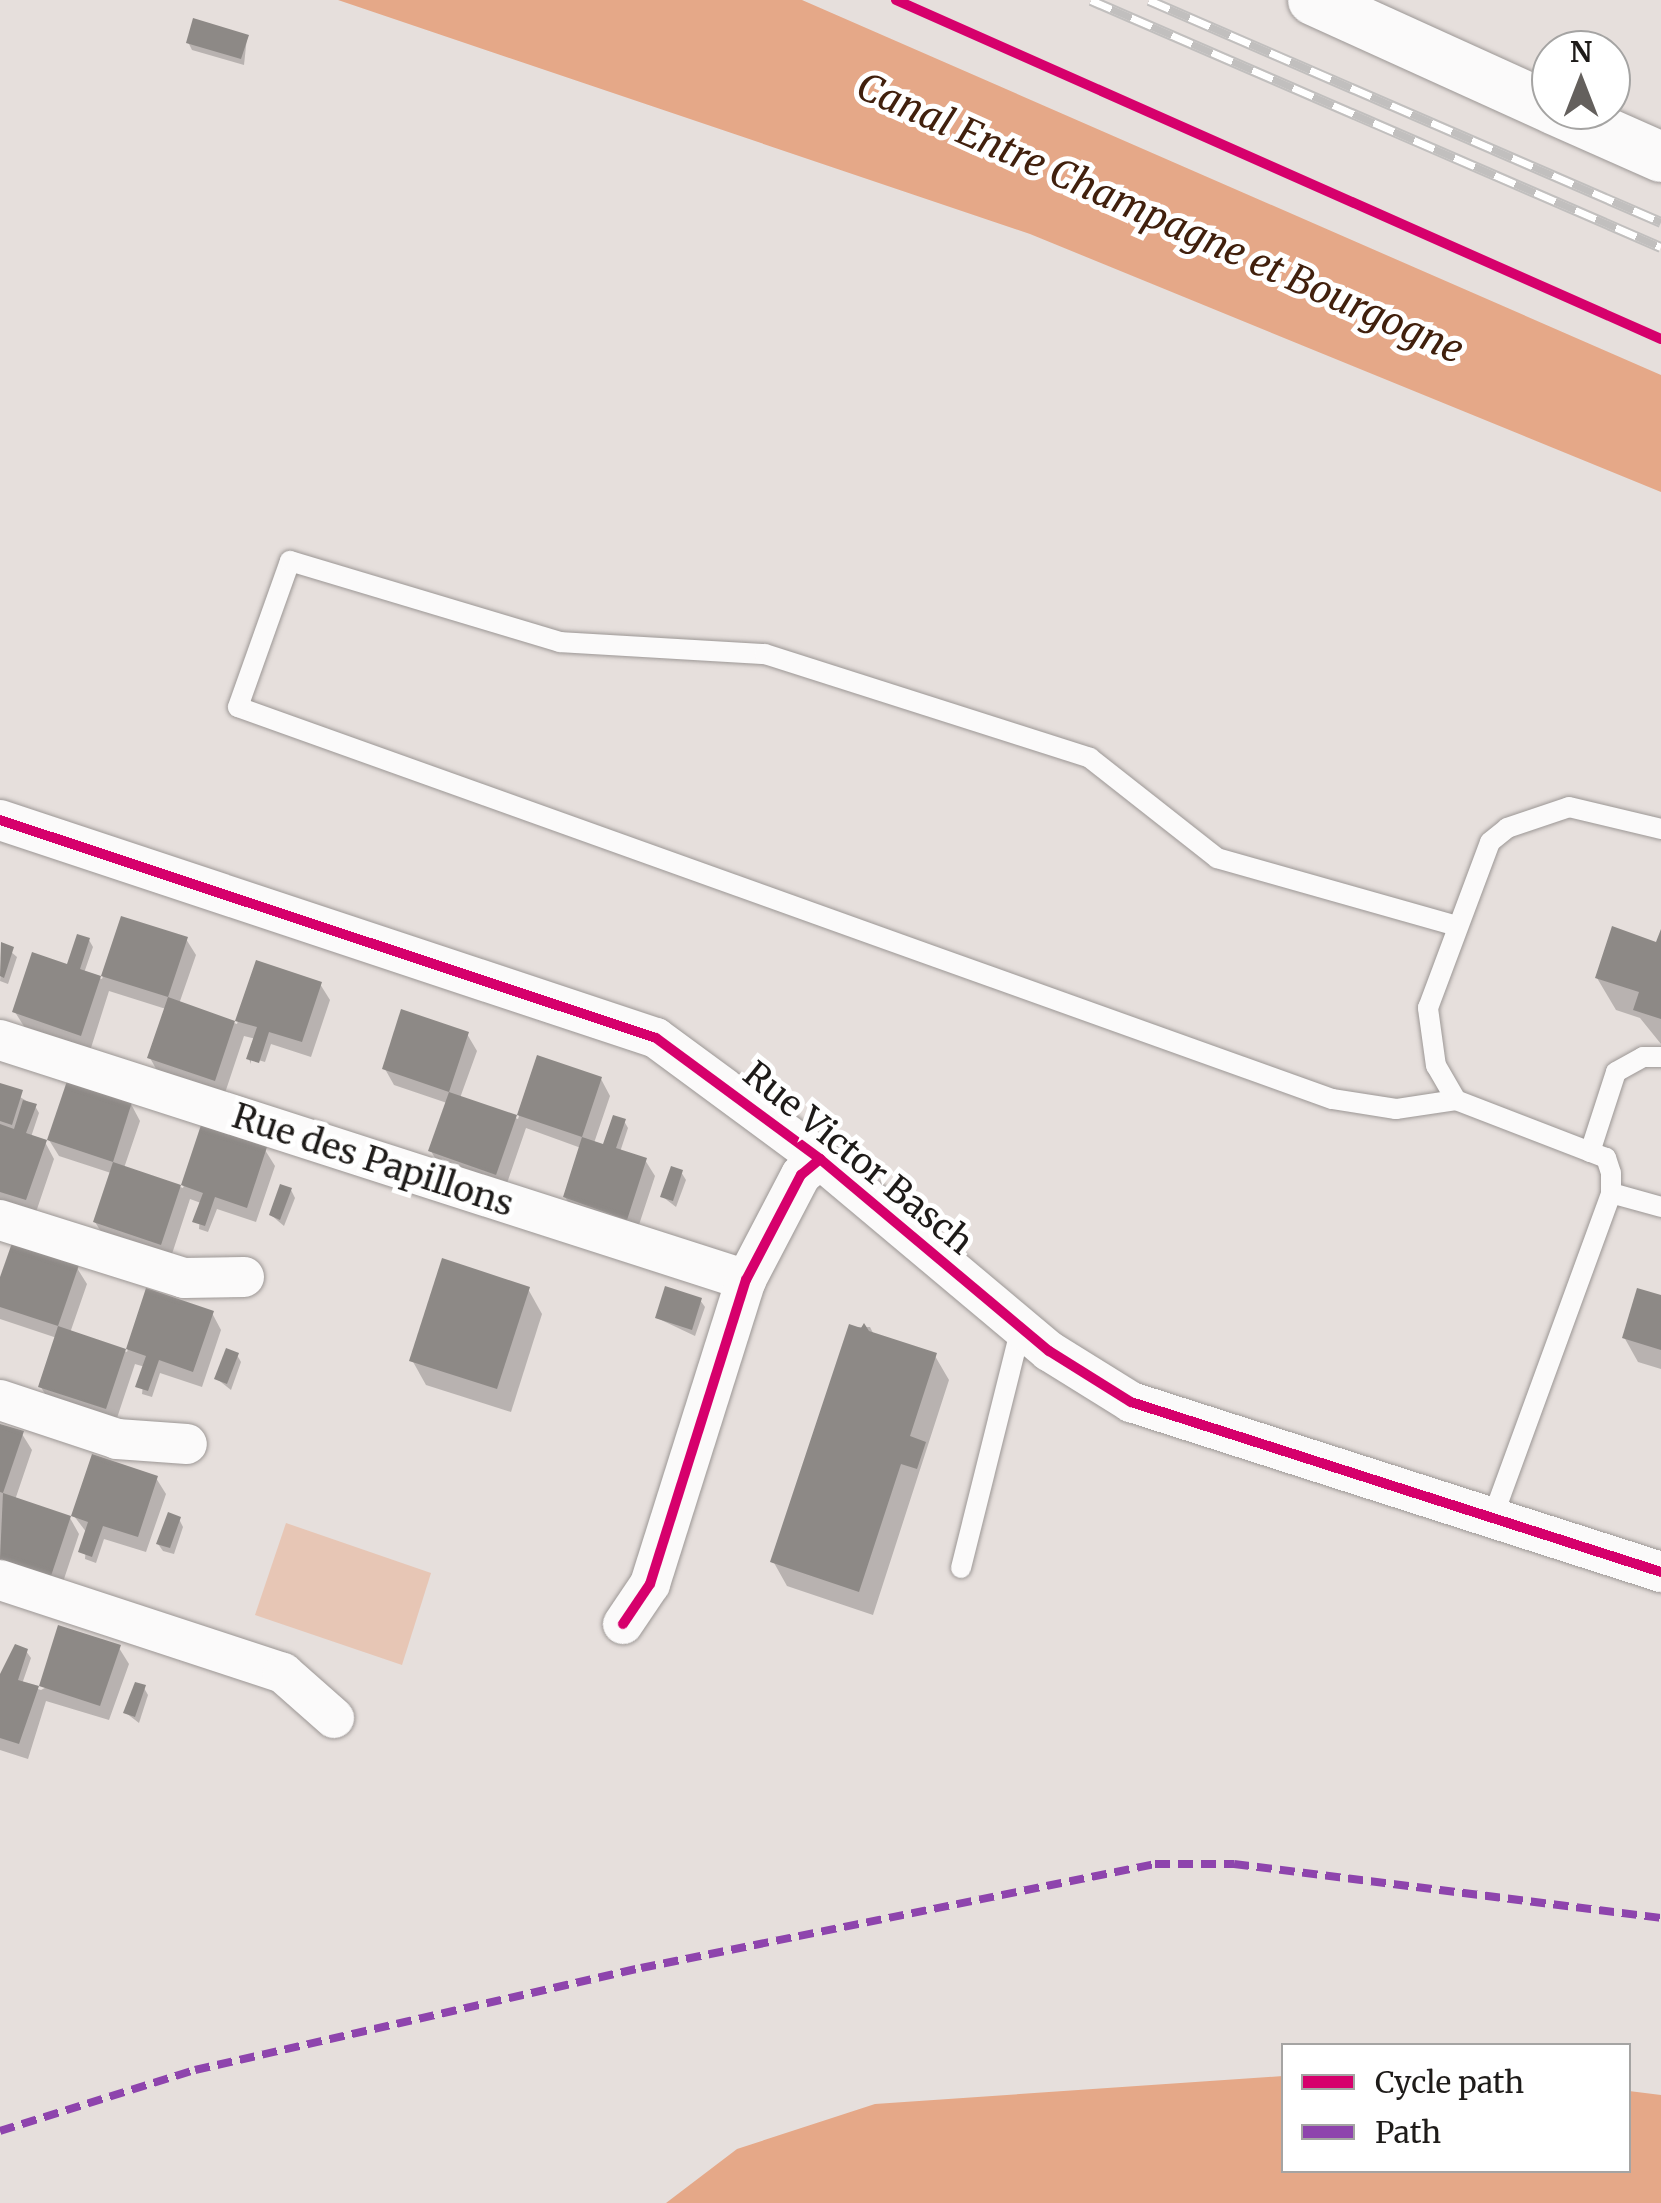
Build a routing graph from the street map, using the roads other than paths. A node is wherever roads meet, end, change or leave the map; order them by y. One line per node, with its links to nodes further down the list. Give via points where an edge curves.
1 (1313, 0): 2 (street)
2 (1531, 99)
3 (1599, 130): 4 (street)
4 (1661, 158)
5 (0, 820): 12 (street, Rue Victor Basch, via 603,1016 696,1062)
6 (1661, 829): 7 (lane, via 1569,807 1507,828 1490,842)
7 (1458, 926): 10 (lane, via 1428,1008 1436,1066); 10 (lane, via 1217,858 1090,758 764,654 560,642 290,562 238,708 1332,1099 1396,1109)
8 (0, 1040): 17 (street, Rue des Papillons)
9 (1661, 1057): 11 (lane, via 1643,1057 1616,1072)
10 (1456, 1100): 11 (lane)
11 (1590, 1152): 13 (lane, via 1606,1158)
12 (820, 1159): 17 (street, via 801,1175); 18 (street, Rue Victor Basch)
13 (1611, 1192): 14 (lane); 21 (lane)
14 (1661, 1207)
15 (0, 1220): 16 (street, via 184,1278)
16 (244, 1277)
17 (746, 1280): 25 (street, via 650,1584)
18 (1021, 1328): 21 (street, Rue Victor Basch, via 1131,1402); 22 (lane)
19 (0, 1400): 20 (street, via 117,1439)
20 (188, 1444)
21 (1492, 1520): 23 (street, Rue Victor Basch)
22 (962, 1568)
23 (1661, 1572)
24 (0, 1580): 26 (street, via 283,1672)
25 (623, 1624)
26 (334, 1718)

